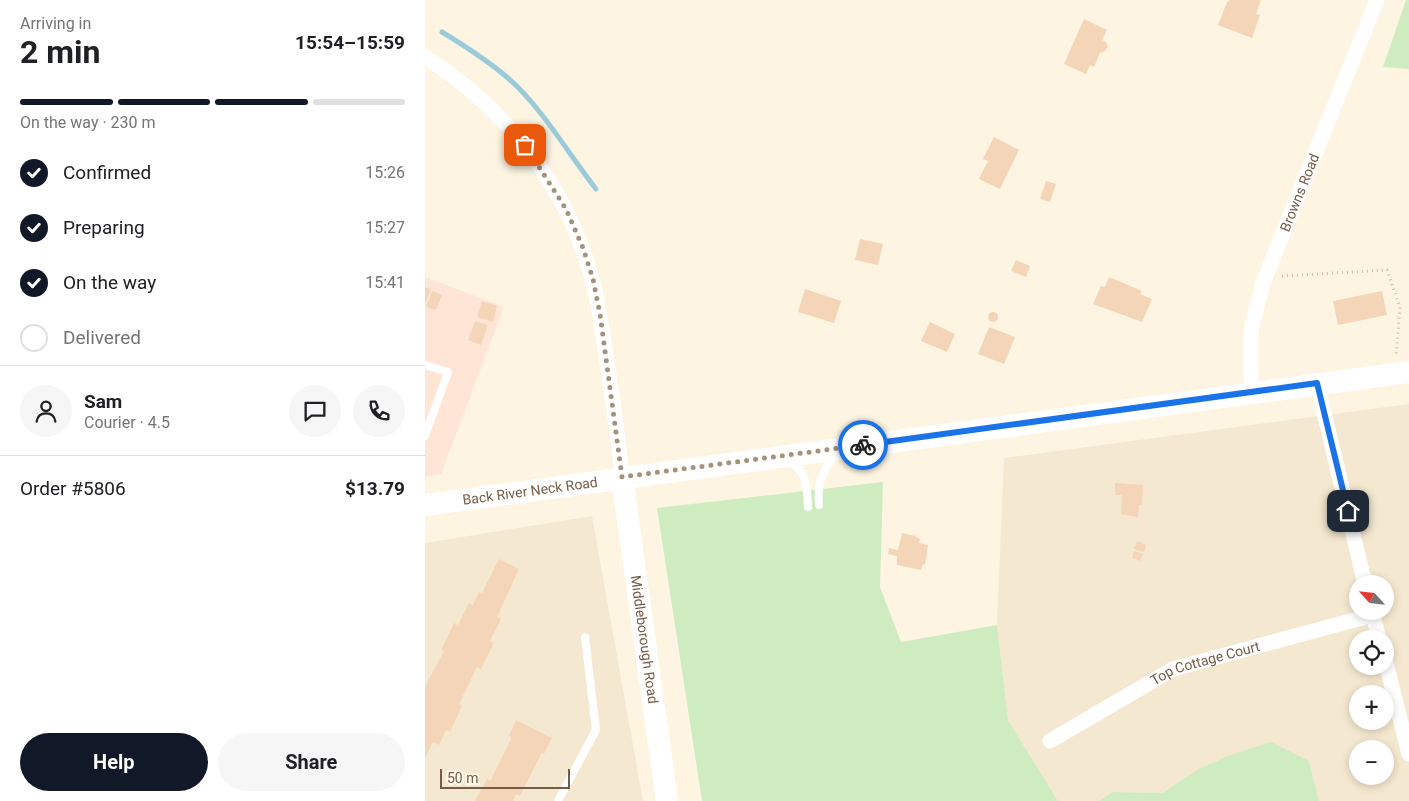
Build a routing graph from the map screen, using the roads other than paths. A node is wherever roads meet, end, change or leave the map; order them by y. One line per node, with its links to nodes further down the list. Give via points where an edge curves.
1 (1377, 0): 6 (street, Browns Road, via 1265,277 1251,330)
2 (425, 58): 10 (street, via 458,78 525,145 566,209 583,248 600,314)
3 (425, 365): 7 (lane, via 448,372)
4 (1402, 373): 5 (street, Back River Neck Road)
5 (1317, 383): 6 (street, Back River Neck Road); 14 (street)
6 (1251, 393): 8 (street, Back River Neck Road)
7 (425, 436)
8 (840, 448): 9 (street, Back River Neck Road); 12 (lane, via 820,479)
9 (781, 457): 10 (street, Back River Neck Road); 13 (lane, via 797,466 803,474)
10 (622, 477): 11 (street, Back River Neck Road); 21 (street, Middleborough Road)
11 (425, 505)
12 (819, 505)
13 (808, 507)
14 (1363, 575)
15 (1349, 619): 18 (street, Top Cottage Court, via 1173,669)
16 (585, 637): 20 (lane, via 596,730)
17 (1389, 675): 19 (street)
18 (1050, 741)
19 (1409, 754)
20 (559, 801)
21 (667, 801)

